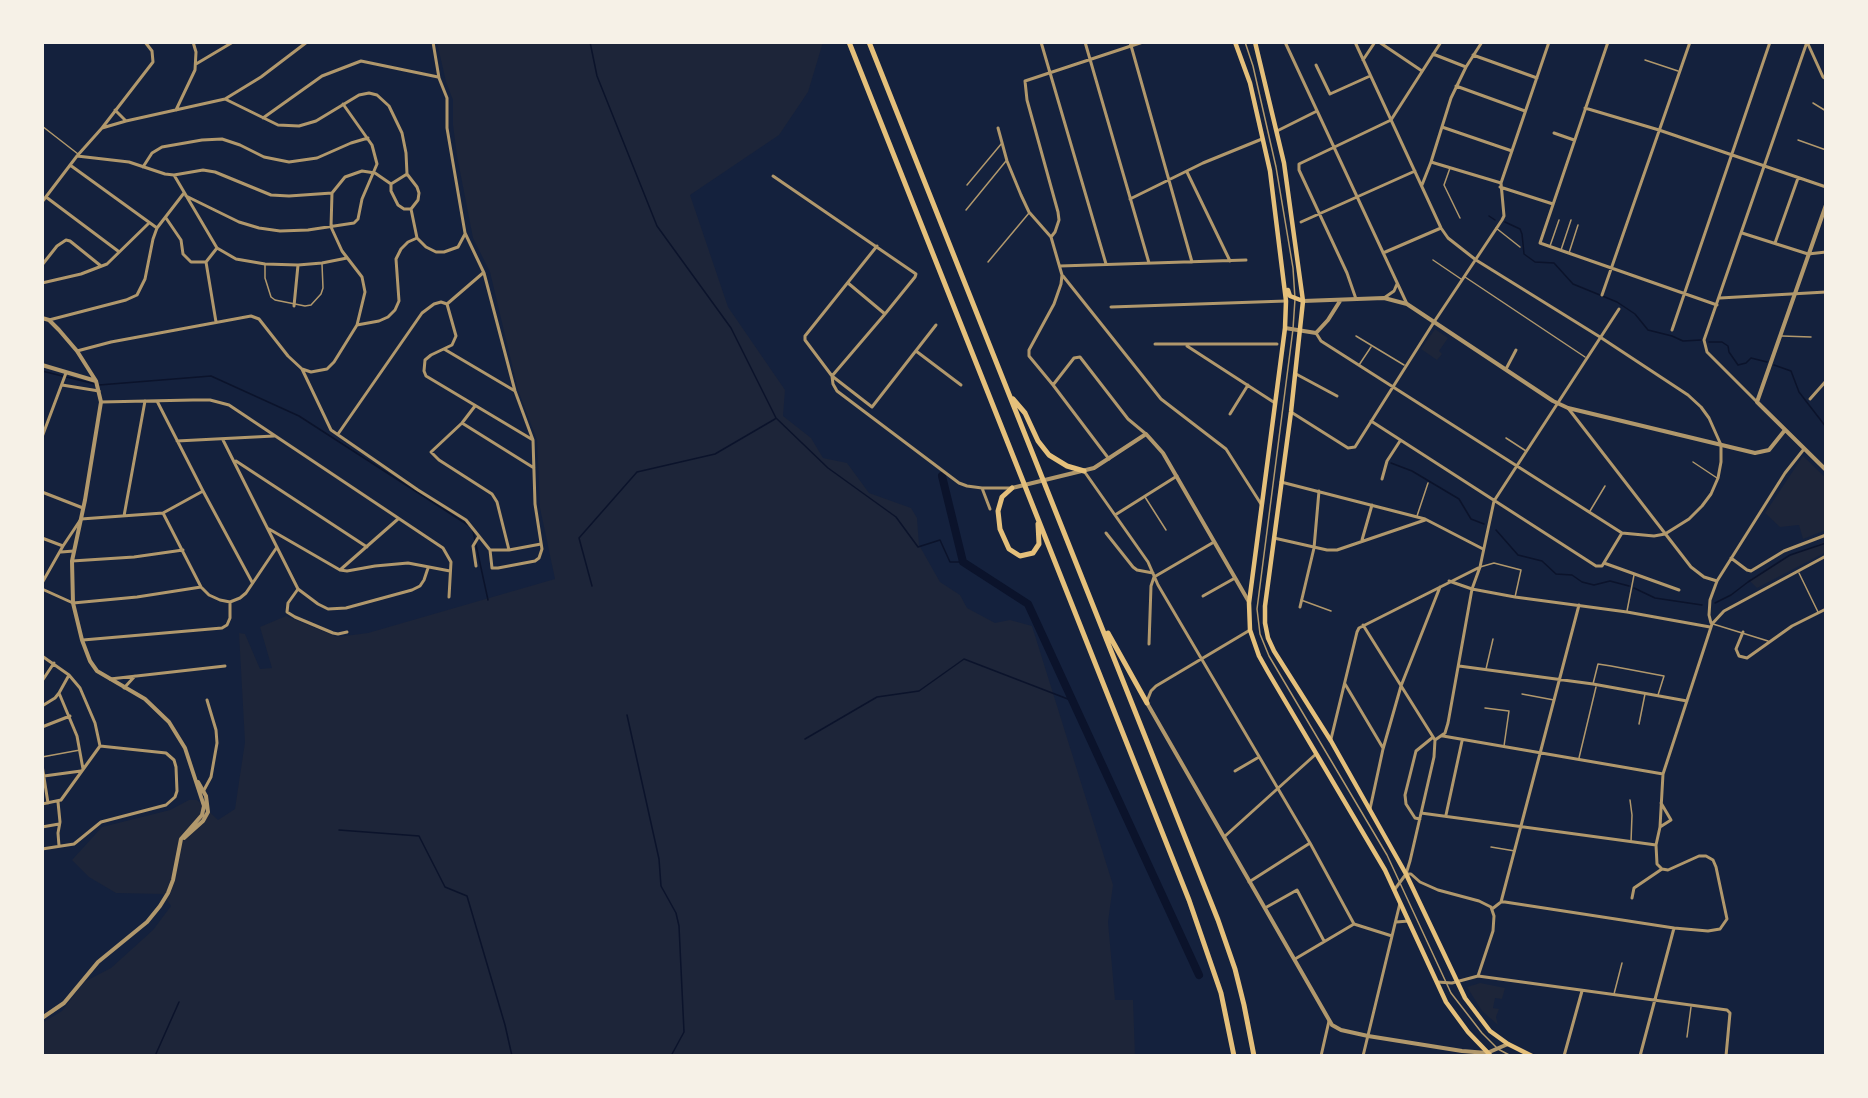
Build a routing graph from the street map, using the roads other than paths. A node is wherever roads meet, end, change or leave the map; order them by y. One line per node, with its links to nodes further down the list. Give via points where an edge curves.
1 (145, 42): 46 (street, via 152,51 153,62)
2 (193, 42): 31 (street)
3 (232, 42): 31 (street)
4 (308, 42): 42 (street)
5 (433, 42): 38 (street)
6 (849, 42): 273 (highway)
7 (869, 42): 213 (highway)
8 (1041, 42): 34 (street)
9 (1085, 42): 28 (street)
10 (1130, 42): 25 (street)
11 (1143, 42): 25 (street)
12 (1235, 42): 62 (main road)
13 (1245, 42): 158 (lane, via 1276,167)
14 (1285, 42): 48 (street)
15 (1355, 42): 29 (street)
16 (1377, 42): 29 (street); 35 (street)
17 (1441, 42): 26 (street)
18 (1482, 42): 27 (street)
19 (1549, 42): 39 (street)
20 (1608, 42): 45 (street)
21 (1690, 42): 36 (street)
22 (1770, 42): 70 (street)
23 (1807, 42): 40 (street); 75 (street)
24 (1257, 43): 59 (main road)
25 (1132, 47): 28 (street); 84 (street)
26 (1432, 54): 33 (street); 35 (street)
27 (1473, 55): 33 (street); 39 (street)
28 (1090, 59): 34 (street); 94 (street)
29 (1363, 60): 37 (street)
30 (1645, 60): 36 (lane)
31 (196, 64): 47 (street)
32 (1316, 65): 37 (street, via 1330,94)
33 (1466, 67): 41 (street)
34 (1050, 71): 115 (street, via 1024,83 1058,212 1059,220); 139 (street)
35 (1422, 71): 52 (street)
36 (1680, 71): 58 (street)
37 (1370, 76): 52 (street)
38 (439, 78): 51 (street, via 361,61 322,76); 113 (street, via 447,98 447,128)
39 (1537, 78): 49 (street)
40 (1826, 79)
41 (1456, 86): 49 (street); 55 (street)
42 (225, 99): 47 (street); 51 (street)
43 (1814, 103): 50 (lane)
44 (343, 104): 51 (street, via 316,121 299,126 278,125); 61 (street); 80 (street, via 369,93 385,101 402,133)
45 (1585, 108): 58 (street); 63 (street)
46 (115, 110): 53 (street); 56 (street)
47 (176, 110): 53 (street)
48 (1317, 111): 59 (street); 66 (street)
49 (1525, 111): 68 (street)
50 (1826, 111)
51 (263, 118)
52 (1391, 120): 66 (street); 78 (street)
53 (126, 121): 56 (street)
54 (42, 126): 69 (lane)
55 (1442, 126): 68 (street); 72 (street)
56 (102, 128): 69 (street)
57 (998, 128): 65 (street)
58 (1659, 130): 70 (street); 144 (street)
59 (1277, 131): 162 (main road)
60 (1554, 133): 63 (street)
61 (368, 138): 74 (street, via 317,158 289,162 264,157 222,139 202,140 162,147 152,153); 79 (street, via 376,154)
62 (1263, 138): 77 (street); 147 (main road)
63 (1574, 140): 96 (street)
64 (1798, 140): 67 (lane)
65 (1002, 143): 71 (street); 86 (lane)
66 (1334, 146): 93 (street); 101 (street, via 1301,162 1299,170)
67 (1826, 150)
68 (1512, 151): 88 (street)
69 (78, 155): 73 (street); 74 (street)
70 (1731, 156): 75 (street); 153 (street)
71 (1006, 161): 99 (lane); 100 (street)
72 (1431, 162): 76 (street); 87 (street)
73 (70, 165): 92 (street); 107 (street)
74 (143, 167): 81 (street)
75 (1765, 167): 83 (street); 114 (street)
76 (1450, 168): 88 (street); 103 (lane, via 1444,185)
77 (1187, 171): 84 (street); 132 (street)
78 (1414, 171): 87 (street); 93 (street)
79 (375, 173): 85 (street); 90 (street, via 353,173); 109 (street, via 362,199 358,219)
80 (406, 174): 85 (street); 98 (street, via 419,193)
81 (174, 175): 90 (street, via 215,172 271,195); 91 (street)
82 (773, 176): 118 (street)
83 (1798, 178): 89 (street); 117 (street)
84 (1168, 181): 94 (street); 135 (street)
85 (391, 184): 98 (street, via 399,206)
86 (967, 185)
87 (1422, 185): 111 (street)
88 (1501, 185): 96 (street); 112 (street, via 1504,216)
89 (1826, 187)
90 (332, 193): 109 (street)
91 (185, 195): 102 (street); 109 (street, via 259,228 280,231); 121 (street)
92 (46, 197): 95 (street); 123 (street)
93 (1357, 197): 101 (street); 125 (street)
94 (1130, 199): 137 (street)
95 (42, 202)
96 (1553, 204): 119 (street, via 1540,243)
97 (1826, 204): 127 (street)
98 (411, 209): 116 (street)
99 (966, 210)
100 (1029, 212): 115 (street); 134 (lane)
101 (1319, 214): 106 (street); 159 (street)
102 (166, 218): 110 (street); 133 (street, via 181,240 186,259)
103 (1460, 218)
104 (1559, 220): 119 (lane)
105 (1571, 220): 122 (lane)
106 (1301, 222)
107 (149, 223): 110 (street); 123 (street)
108 (1578, 225): 126 (lane)
109 (332, 227): 128 (street)
110 (157, 228): 173 (street, via 146,279 137,295)
111 (1441, 228): 125 (street); 131 (street)
112 (1496, 228): 120 (lane); 131 (street)
113 (465, 233): 116 (street, via 458,247 444,252 426,247); 145 (street)
114 (1742, 233): 117 (street); 157 (street)
115 (1051, 237): 142 (street)
116 (417, 238): 176 (street, via 401,249 396,259 399,302 395,310 379,321)
117 (1775, 243): 127 (street)
118 (877, 246): 150 (street); 171 (street, via 914,272 915,277)
119 (1550, 246): 122 (street)
120 (1520, 247)
121 (217, 248): 133 (street); 138 (street, via 236,259)
122 (1561, 250): 126 (street)
123 (118, 251): 143 (street)
124 (1826, 252): 127 (street)
125 (1383, 253): 151 (street)
126 (1569, 253): 144 (street)
127 (1808, 254): 154 (street)
128 (347, 258): 136 (street); 176 (street, via 356,266 364,284)
129 (1246, 260): 132 (street)
130 (1433, 260): 148 (lane)
131 (1476, 260): 148 (street); 185 (street)
132 (1230, 261): 135 (street)
133 (206, 262): 174 (street)
134 (988, 262)
135 (1192, 262): 137 (street)
136 (322, 263): 141 (street); 167 (lane, via 321,294 311,305)
137 (1149, 263): 139 (street)
138 (265, 264): 141 (street); 167 (lane, via 271,297)
139 (1106, 264): 142 (street)
140 (42, 265): 143 (street, via 66,240)
141 (298, 265): 167 (street)
142 (1060, 266): 146 (street)
143 (101, 267): 149 (street)
144 (1611, 269): 153 (street); 155 (street)
145 (484, 273): 164 (street); 211 (street)
146 (1062, 275): 208 (street, via 1054,304 1028,353); 262 (street, via 1161,399 1226,448)
147 (1284, 276): 158 (main road, via 1289,296); 163 (main road)
148 (1463, 278): 175 (street); 195 (lane)
149 (42, 283)
150 (848, 283): 171 (street); 203 (street, via 805,336)
151 (1397, 284): 156 (street); 165 (street)
152 (1826, 292): 154 (street)
153 (1684, 294): 166 (street); 181 (street)
154 (1794, 294): 157 (street); 184 (street)
155 (1602, 295)
156 (1384, 298): 159 (street); 165 (street)
157 (1720, 298): 166 (street)
158 (1295, 299): 162 (main road); 179 (lane)
159 (1356, 299): 161 (street)
160 (1328, 300): 161 (street); 162 (street); 170 (street)
161 (1340, 300): 170 (street)
162 (1303, 301): 180 (main road)
163 (1286, 302): 168 (street); 178 (main road)
164 (447, 304): 191 (street, via 456,336 452,345); 229 (street, via 434,304 422,313)
165 (1407, 304): 175 (street)
166 (1717, 305): 219 (street, via 1704,346)
167 (294, 306)
168 (1112, 307)
169 (1619, 309): 185 (street)
170 (1333, 312): 182 (street)
171 (885, 314): 203 (street)
172 (42, 318): 173 (street)
173 (49, 320): 193 (street)
174 (216, 322): 193 (street); 199 (street, via 251,316 259,319)
175 (1434, 322): 198 (street); 200 (street)
176 (357, 325): 199 (street, via 327,369)
177 (936, 325): 194 (street)
178 (1285, 328): 179 (street); 220 (main road)
179 (1293, 329): 180 (street); 414 (lane, via 1258,626 1265,649)
180 (1301, 329): 182 (street); 202 (main road)
181 (1672, 330)
182 (1316, 333): 197 (street)
183 (1356, 336): 190 (lane)
184 (1780, 336): 186 (lane); 219 (street)
185 (1600, 337): 195 (street); 238 (street, via 1688,395 1709,418)
186 (1811, 337)
187 (1155, 344): 189 (street)
188 (1277, 344): 189 (street)
189 (1186, 345): 209 (street)
190 (1372, 346): 197 (lane); 198 (lane)
191 (443, 349): 211 (street); 222 (street, via 425,360 426,376)
192 (1516, 350): 200 (street)
193 (77, 351): 204 (street)
194 (916, 351): 203 (street, via 872,407); 207 (street)
195 (1586, 358): 221 (street)
196 (42, 364): 201 (street)
197 (1359, 365): 210 (street)
198 (1406, 366): 210 (street)
199 (302, 369): 229 (street, via 331,430)
200 (1506, 369): 221 (street)
201 (66, 373): 204 (street); 206 (street)
202 (1296, 374): 214 (street); 224 (main road)
203 (832, 376): 254 (street, via 837,391 902,441 959,483)
204 (96, 381): 212 (street)
205 (1826, 381): 215 (street)
206 (62, 385): 212 (street); 231 (street)
207 (961, 385)
208 (1053, 385): 230 (street, via 1074,358 1080,357 1128,419); 241 (street)
209 (1248, 385): 220 (street); 225 (street)
210 (1393, 386): 226 (street); 244 (street)
211 (515, 391): 235 (street)
212 (99, 392): 218 (street)
213 (1010, 395): 246 (highway, via 1049,455); 332 (highway)
214 (1337, 396)
215 (1810, 399)
216 (145, 401): 217 (street); 218 (street); 268 (street)
217 (157, 401): 232 (street, via 221,402); 236 (street)
218 (101, 402): 263 (street)
219 (1758, 402): 228 (street)
220 (1275, 403): 262 (main road)
221 (1557, 403): 223 (street); 240 (street)
222 (475, 406): 227 (street); 235 (street)
223 (1568, 408): 238 (street); 278 (street)
224 (1292, 412): 226 (street, via 1348,448 1355,447); 251 (main road)
225 (1230, 414)
226 (1371, 421): 237 (street)
227 (462, 423): 245 (street); 293 (street, via 432,449 432,454 492,494)
228 (1785, 430): 238 (street, via 1773,447 1760,453); 239 (street)
229 (338, 434): 280 (street, via 452,510)
230 (1146, 434): 241 (street); 248 (street, via 1158,445)
231 (42, 436)
232 (276, 436): 234 (street); 271 (street)
233 (1506, 438): 240 (lane)
234 (223, 440): 236 (street); 242 (street)
235 (533, 440): 245 (street)
236 (177, 441): 256 (street)
237 (1400, 441): 250 (street, via 1387,461); 260 (street)
238 (1720, 445): 249 (street)
239 (1804, 449): 247 (street); 297 (street)
240 (1526, 452): 244 (street)
241 (1109, 459): 246 (street)
242 (234, 460): 274 (street); 288 (street)
243 (1693, 462): 249 (lane)
244 (1517, 467): 260 (street); 266 (street)
245 (534, 468): 285 (street)
246 (1084, 471): 255 (street); 267 (street)
247 (1826, 471)
248 (1177, 476): 259 (street); 283 (street)
249 (1718, 478): 278 (street, via 1702,506)
250 (1382, 479)
251 (1281, 482): 257 (street); 282 (main road)
252 (1428, 483): 269 (lane)
253 (1605, 486): 266 (lane)
254 (982, 488): 255 (street); 264 (street)
255 (1012, 488): 273 (highway, via 1000,501 998,511 1000,529 1009,549 1020,556 1033,553 1038,544)
256 (202, 491): 265 (street); 311 (street)
257 (1319, 491): 261 (street); 289 (street)
258 (42, 492): 263 (street)
259 (1144, 496): 267 (street); 275 (lane)
260 (1494, 501): 290 (street); 299 (street, via 1596,566)
261 (1372, 505): 269 (street); 284 (street)
262 (1262, 506): 325 (main road)
263 (83, 508): 270 (street)
264 (990, 509)
265 (163, 513): 268 (street); 291 (street)
266 (1589, 513): 277 (street)
267 (1114, 515): 307 (street)
268 (124, 516): 270 (street)
269 (1416, 517): 272 (street)
270 (81, 519): 286 (street); 294 (street)
271 (398, 519): 288 (street); 304 (street, via 443,548 451,562)
272 (1425, 519): 284 (street); 290 (street)
273 (1039, 522): 446 (highway, via 1212,962)
274 (270, 529): 287 (street); 303 (street)
275 (1166, 530)
276 (1106, 533): 307 (street, via 1133,567)
277 (1622, 533): 278 (street); 299 (street)
278 (1665, 534): 310 (street, via 1697,573)
279 (1826, 535): 297 (street, via 1784,552 1752,571)
280 (479, 536): 292 (street); 300 (street, via 473,543)
281 (42, 538): 286 (street)
282 (1274, 538): 289 (street); 372 (main road, via 1264,606 1268,638)
283 (1214, 542): 307 (street); 308 (street)
284 (1362, 542): 289 (street, via 1337,550)
285 (541, 544): 292 (street, via 541,554 535,561 498,568 492,568); 293 (street)
286 (63, 546): 295 (street)
287 (277, 547): 311 (street); 317 (street)
288 (367, 547): 303 (street)
289 (1314, 548): 322 (street)
290 (1484, 549): 301 (street)
291 (183, 550): 298 (street); 314 (street)
292 (490, 550): 293 (street)
293 (509, 550)
294 (74, 551): 295 (street); 298 (street)
295 (59, 552): 312 (street)
296 (1826, 556): 305 (street)
297 (1731, 558): 310 (street)
298 (72, 561): 324 (street)
299 (1604, 563): 306 (street)
300 (476, 566)
301 (1479, 567): 309 (street); 316 (street); 321 (lane, via 1494,562 1521,570)
302 (428, 568): 303 (street, via 396,563); 304 (street); 317 (street, via 420,586 412,590 337,610 318,604)
303 (340, 570)
304 (450, 571): 320 (street)
305 (1797, 571): 331 (lane); 334 (street, via 1724,611)
306 (1635, 574): 318 (street); 330 (lane)
307 (1153, 575): 341 (street); 343 (street)
308 (1235, 578): 319 (street); 325 (street)
309 (1449, 581): 313 (street); 316 (street)
310 (1717, 581): 334 (street, via 1710,600)
311 (252, 582): 323 (street, via 240,598)
312 (42, 583)
313 (1441, 585): 333 (street); 355 (street)
314 (201, 587): 323 (street, via 208,595); 324 (street)
315 (42, 589): 324 (street)
316 (1472, 589): 321 (street); 346 (street)
317 (298, 590): 336 (street, via 288,603 286,609 290,614 333,633)
318 (1679, 590)
319 (1203, 596)
320 (449, 597)
321 (1515, 597): 326 (street)
322 (1301, 600): 327 (street); 329 (lane)
323 (230, 602): 339 (street, via 230,618 222,628)
324 (73, 603): 339 (street)
325 (1249, 603): 335 (main road)
326 (1579, 605): 330 (street); 351 (street)
327 (1300, 607)
328 (1826, 609): 331 (street)
329 (1331, 611)
330 (1627, 612): 334 (street)
331 (1819, 612): 340 (street)
332 (1098, 615): 364 (highway); 447 (highway, via 1218,920 1242,996)
333 (1363, 625): 353 (street, via 1356,632); 355 (street)
334 (1711, 625): 337 (lane); 363 (street)
335 (1250, 630): 343 (street); 379 (main road, via 1256,650)
336 (347, 632)
337 (1743, 632): 340 (lane); 340 (street, via 1736,649 1743,658)
338 (1493, 639): 347 (lane)
339 (82, 640): 350 (street, via 93,667)
340 (1772, 642)
341 (1149, 644)
342 (42, 656): 344 (street)
343 (1201, 660): 364 (street, via 1156,686); 381 (street)
344 (54, 663): 348 (street); 352 (street)
345 (225, 666): 349 (street)
346 (1460, 666): 347 (street); 370 (street)
347 (1486, 669): 351 (street)
348 (69, 675): 357 (street); 374 (street, via 84,695)
349 (136, 675): 350 (street); 356 (street)
350 (109, 679): 356 (street)
351 (1560, 679): 354 (street); 362 (street)
352 (42, 681)
353 (1344, 682): 372 (street); 376 (street)
354 (1595, 684): 359 (street); 360 (lane, via 1599,664 1664,676); 382 (lane)
355 (1401, 686): 371 (street); 376 (street)
356 (124, 688): 390 (street, via 145,699 169,722 185,748)
357 (59, 693): 365 (street); 367 (street)
358 (1522, 694): 362 (lane)
359 (1645, 694): 360 (street); 368 (lane)
360 (1657, 696): 363 (street)
361 (207, 699): 390 (street, via 217,743 211,777)
362 (1555, 700): 378 (street)
363 (1687, 701): 386 (street)
364 (1147, 702): 404 (street)
365 (42, 706)
366 (1485, 708): 375 (lane, via 1509,711)
367 (70, 716): 369 (street); 377 (street)
368 (1639, 724)
369 (42, 727)
370 (1442, 736): 371 (street); 373 (street)
371 (1434, 739): 397 (street, via 1434,757); 399 (street, via 1416,751 1405,795 1406,804)
372 (1331, 741): 396 (main road)
373 (1462, 741): 375 (street); 398 (street)
374 (100, 746): 384 (street); 408 (street, via 166,753 174,760 175,797 166,805 100,822 80,842)
375 (1503, 747): 378 (street)
376 (1383, 749): 396 (street)
377 (80, 750): 380 (lane); 384 (street)
378 (1542, 753): 382 (street); 401 (street)
379 (1317, 754): 389 (street); 416 (main road)
380 (42, 757)
381 (1259, 758): 385 (street); 389 (street)
382 (1579, 759): 386 (street)
383 (42, 765): 387 (street)
384 (83, 770): 387 (street); 392 (street)
385 (1235, 771)
386 (1663, 774): 394 (street)
387 (44, 776): 388 (street)
388 (43, 783): 393 (street)
389 (1278, 789): 404 (street); 405 (street)
390 (202, 791): 438 (street, via 204,811 185,832 173,880 160,906 147,922 98,962 64,1003)
391 (1630, 800): 406 (lane)
392 (58, 802): 393 (street); 400 (street)
393 (48, 803): 395 (street)
394 (1661, 803): 402 (street); 402 (street, via 1671,820)
395 (42, 804)
396 (1370, 810): 413 (main road)
397 (1421, 813): 398 (street); 399 (street)
398 (1445, 816): 401 (street)
399 (1419, 819): 413 (street)
400 (59, 824): 403 (street); 408 (street)
401 (1522, 827): 406 (street); 411 (street)
402 (1660, 827): 407 (street)
403 (42, 828)
404 (1224, 837): 415 (street)
405 (1310, 843): 415 (street); 424 (street)
406 (1631, 843): 407 (street)
407 (1656, 845): 412 (street, via 1657,864)
408 (59, 846): 410 (street)
409 (1491, 847): 411 (lane)
410 (42, 849)
411 (1516, 851): 419 (street)
412 (1662, 869): 417 (street, via 1634,888); 425 (street, via 1702,855 1710,857 1726,912 1726,922 1714,931)
413 (1406, 874): 414 (street); 421 (street); 432 (main road)
414 (1400, 881): 416 (street); 433 (lane)
415 (1249, 882): 420 (street)
416 (1395, 890): 418 (main road)
417 (1632, 898)
418 (1400, 902): 422 (main road); 423 (street)
419 (1501, 902): 421 (street); 425 (street)
420 (1265, 908): 427 (street, via 1297,890); 428 (street)
421 (1492, 909): 430 (street, via 1492,931)
422 (1409, 921): 423 (street); 431 (main road)
423 (1396, 922): 426 (street)
424 (1354, 924): 426 (street); 427 (street)
425 (1674, 928): 436 (street)
426 (1392, 936): 440 (street)
427 (1324, 941): 428 (street)
428 (1294, 959): 439 (street)
429 (1622, 963): 435 (lane)
430 (1478, 976): 432 (street); 434 (street)
431 (1437, 982): 433 (street); 445 (main road, via 1452,1009)
432 (1456, 982): 433 (street); 442 (main road, via 1483,1023)
433 (1446, 984): 443 (lane, via 1473,1024)
434 (1582, 991): 435 (street); 452 (street)
435 (1614, 995): 436 (street)
436 (1653, 1001): 437 (street); 453 (street)
437 (1691, 1006): 441 (lane); 454 (street, via 1730,1013)
438 (42, 1018)
439 (1329, 1021): 440 (street, via 1336,1028); 448 (street)
440 (1368, 1036): 444 (street); 449 (street)
441 (1687, 1037)
442 (1508, 1044): 443 (street); 451 (main road)
443 (1498, 1049): 445 (street); 450 (lane)
444 (1462, 1054): 445 (street)
445 (1489, 1055)
446 (1233, 1056)
447 (1254, 1056)
448 (1321, 1056)
449 (1363, 1056)
450 (1511, 1056)
451 (1532, 1056)
452 (1563, 1056)
453 (1640, 1056)
454 (1726, 1056)

